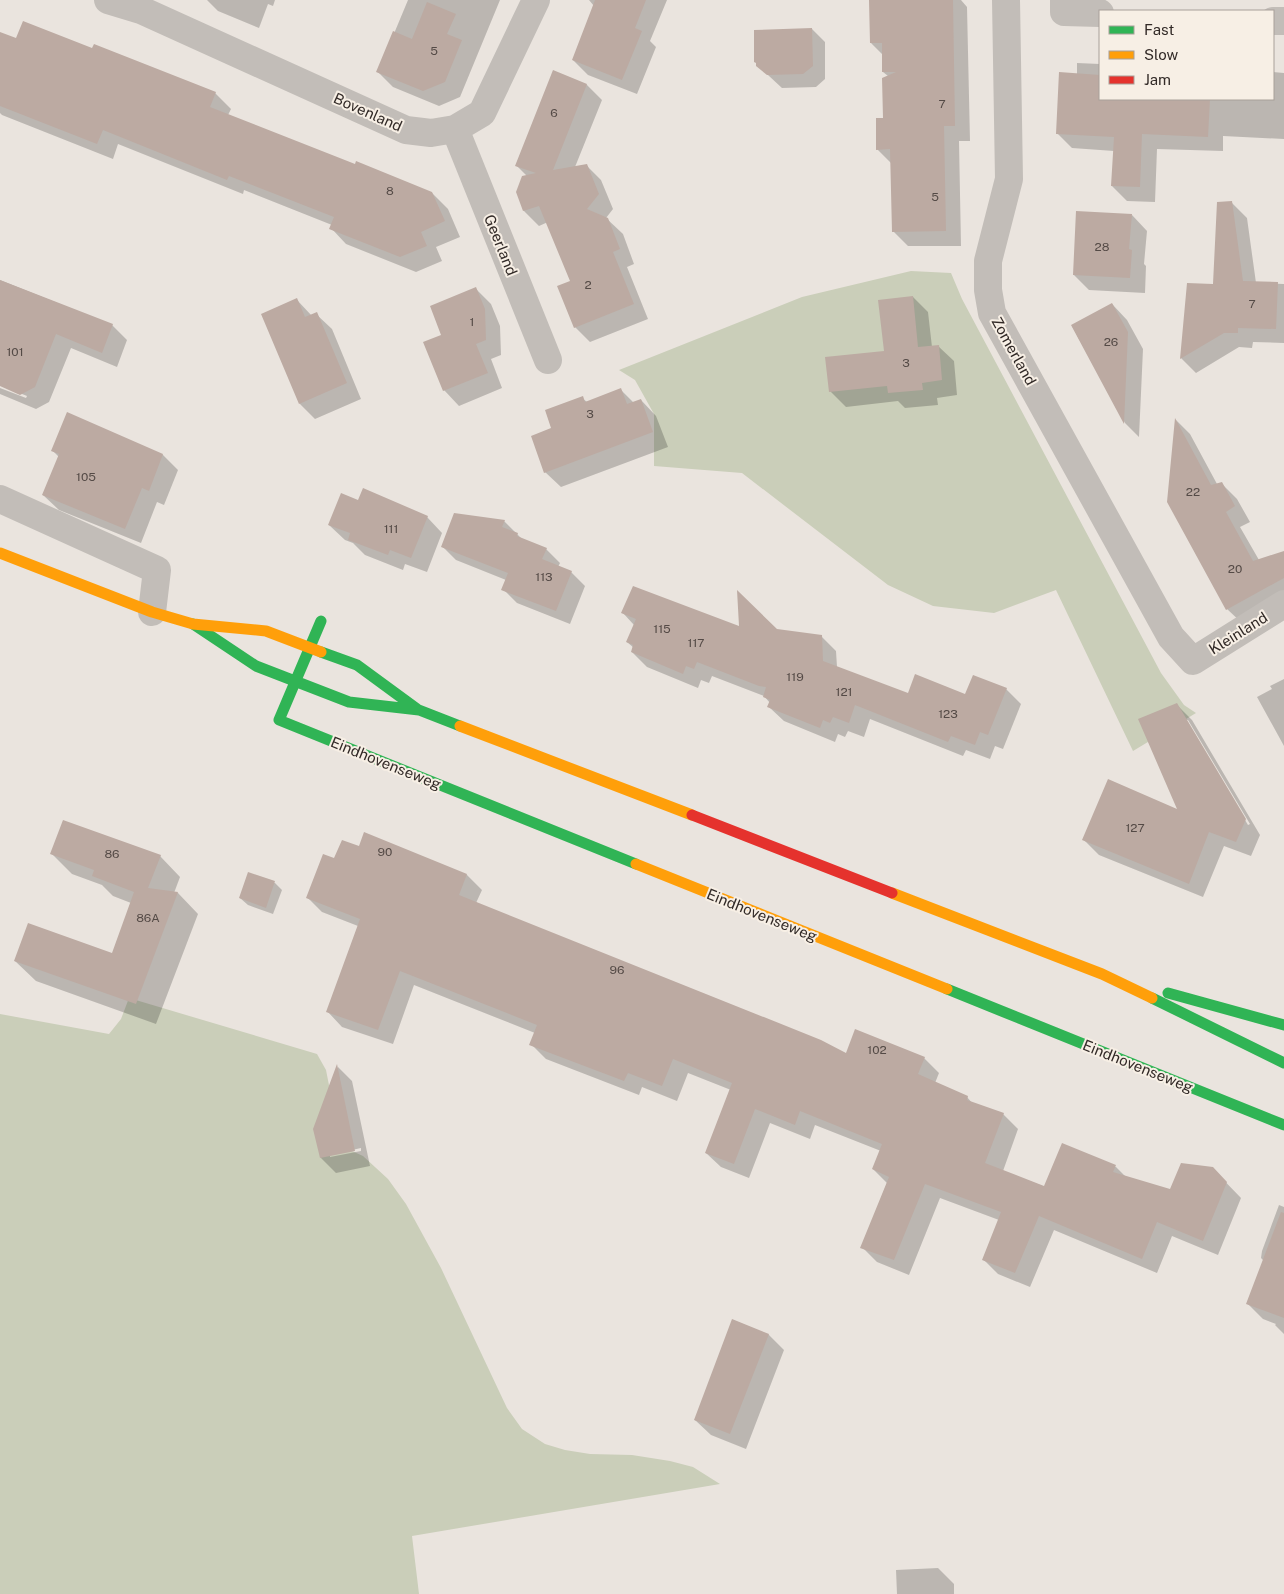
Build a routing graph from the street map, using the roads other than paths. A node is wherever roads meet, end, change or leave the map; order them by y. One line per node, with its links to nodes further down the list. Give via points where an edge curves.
1 (108, 0): 5 (street, Bovenland)
2 (536, 0): 7 (street, Bovenland, via 482,113)
3 (1006, 0): 16 (street, Zomerland, via 1009,179 988,261 992,313 1171,637)
4 (1064, 0): 6 (street, via 1064,12)
5 (143, 5): 7 (street, Bovenland, via 406,130 431,133)
6 (1099, 13)
7 (455, 129): 8 (street, Geerland)
8 (548, 360)
9 (0, 499): 12 (street, via 158,570)
10 (0, 553): 12 (main road)
11 (1284, 604): 16 (street, Kleinland)
12 (152, 612): 14 (main road)
13 (322, 621): 15 (main road, Eindhovenseweg)
14 (193, 624): 15 (main road, via 266,631); 17 (main road, via 256,666)
15 (311, 648): 17 (main road, Eindhovenseweg); 18 (main road, via 356,665)
16 (1193, 661)
17 (296, 681): 18 (main road, via 349,702); 22 (main road, Eindhovenseweg, via 279,720)
18 (418, 710): 19 (main road)
19 (1102, 974): 20 (main road); 21 (main road)
20 (1284, 1025)
21 (1284, 1064)
22 (1284, 1125)

